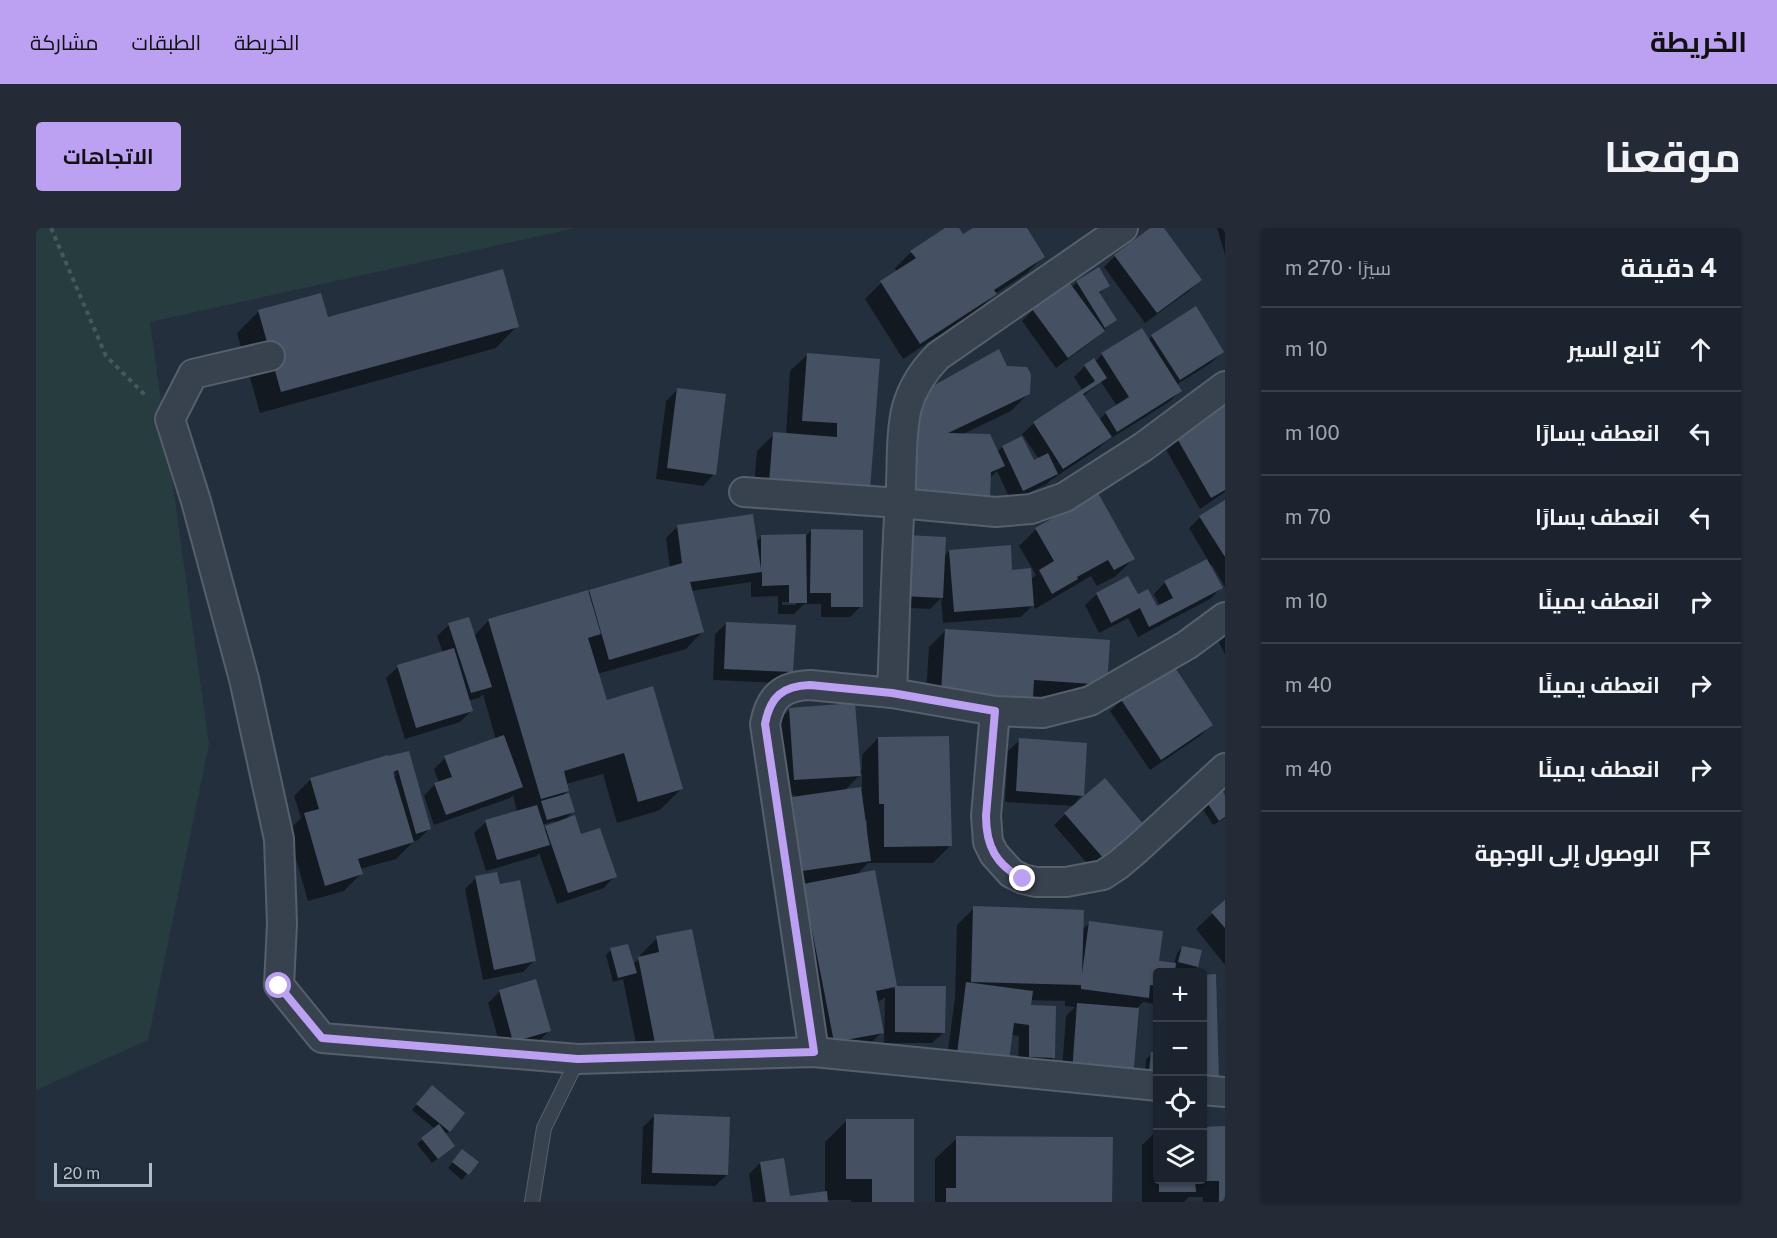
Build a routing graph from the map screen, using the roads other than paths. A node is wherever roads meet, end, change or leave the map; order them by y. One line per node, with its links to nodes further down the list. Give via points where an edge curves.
1 (1123, 228): 5 (street, via 927,367 906,410)
2 (270, 356): 11 (street, via 193,374 170,419 244,679 279,839 279,986 322,1038)
3 (1225, 386): 5 (street, via 1143,447 1065,497 1030,508 996,512)
4 (744, 492): 5 (street)
5 (899, 503): 7 (street)
6 (1225, 617): 8 (street, via 1187,645 1090,701 1043,712)
7 (892, 693): 8 (street); 10 (street, via 796,686 774,699 767,711 766,738)
8 (995, 711): 9 (street, via 986,816 988,842 1011,873 1035,882 1066,882 1103,875)
9 (1225, 768)
10 (814, 1052): 11 (street); 12 (street)
11 (578, 1059): 15 (lane, via 544,1128)
12 (1153, 1086)
13 (1207, 1090): 14 (street)
14 (1225, 1092)
15 (532, 1202)

